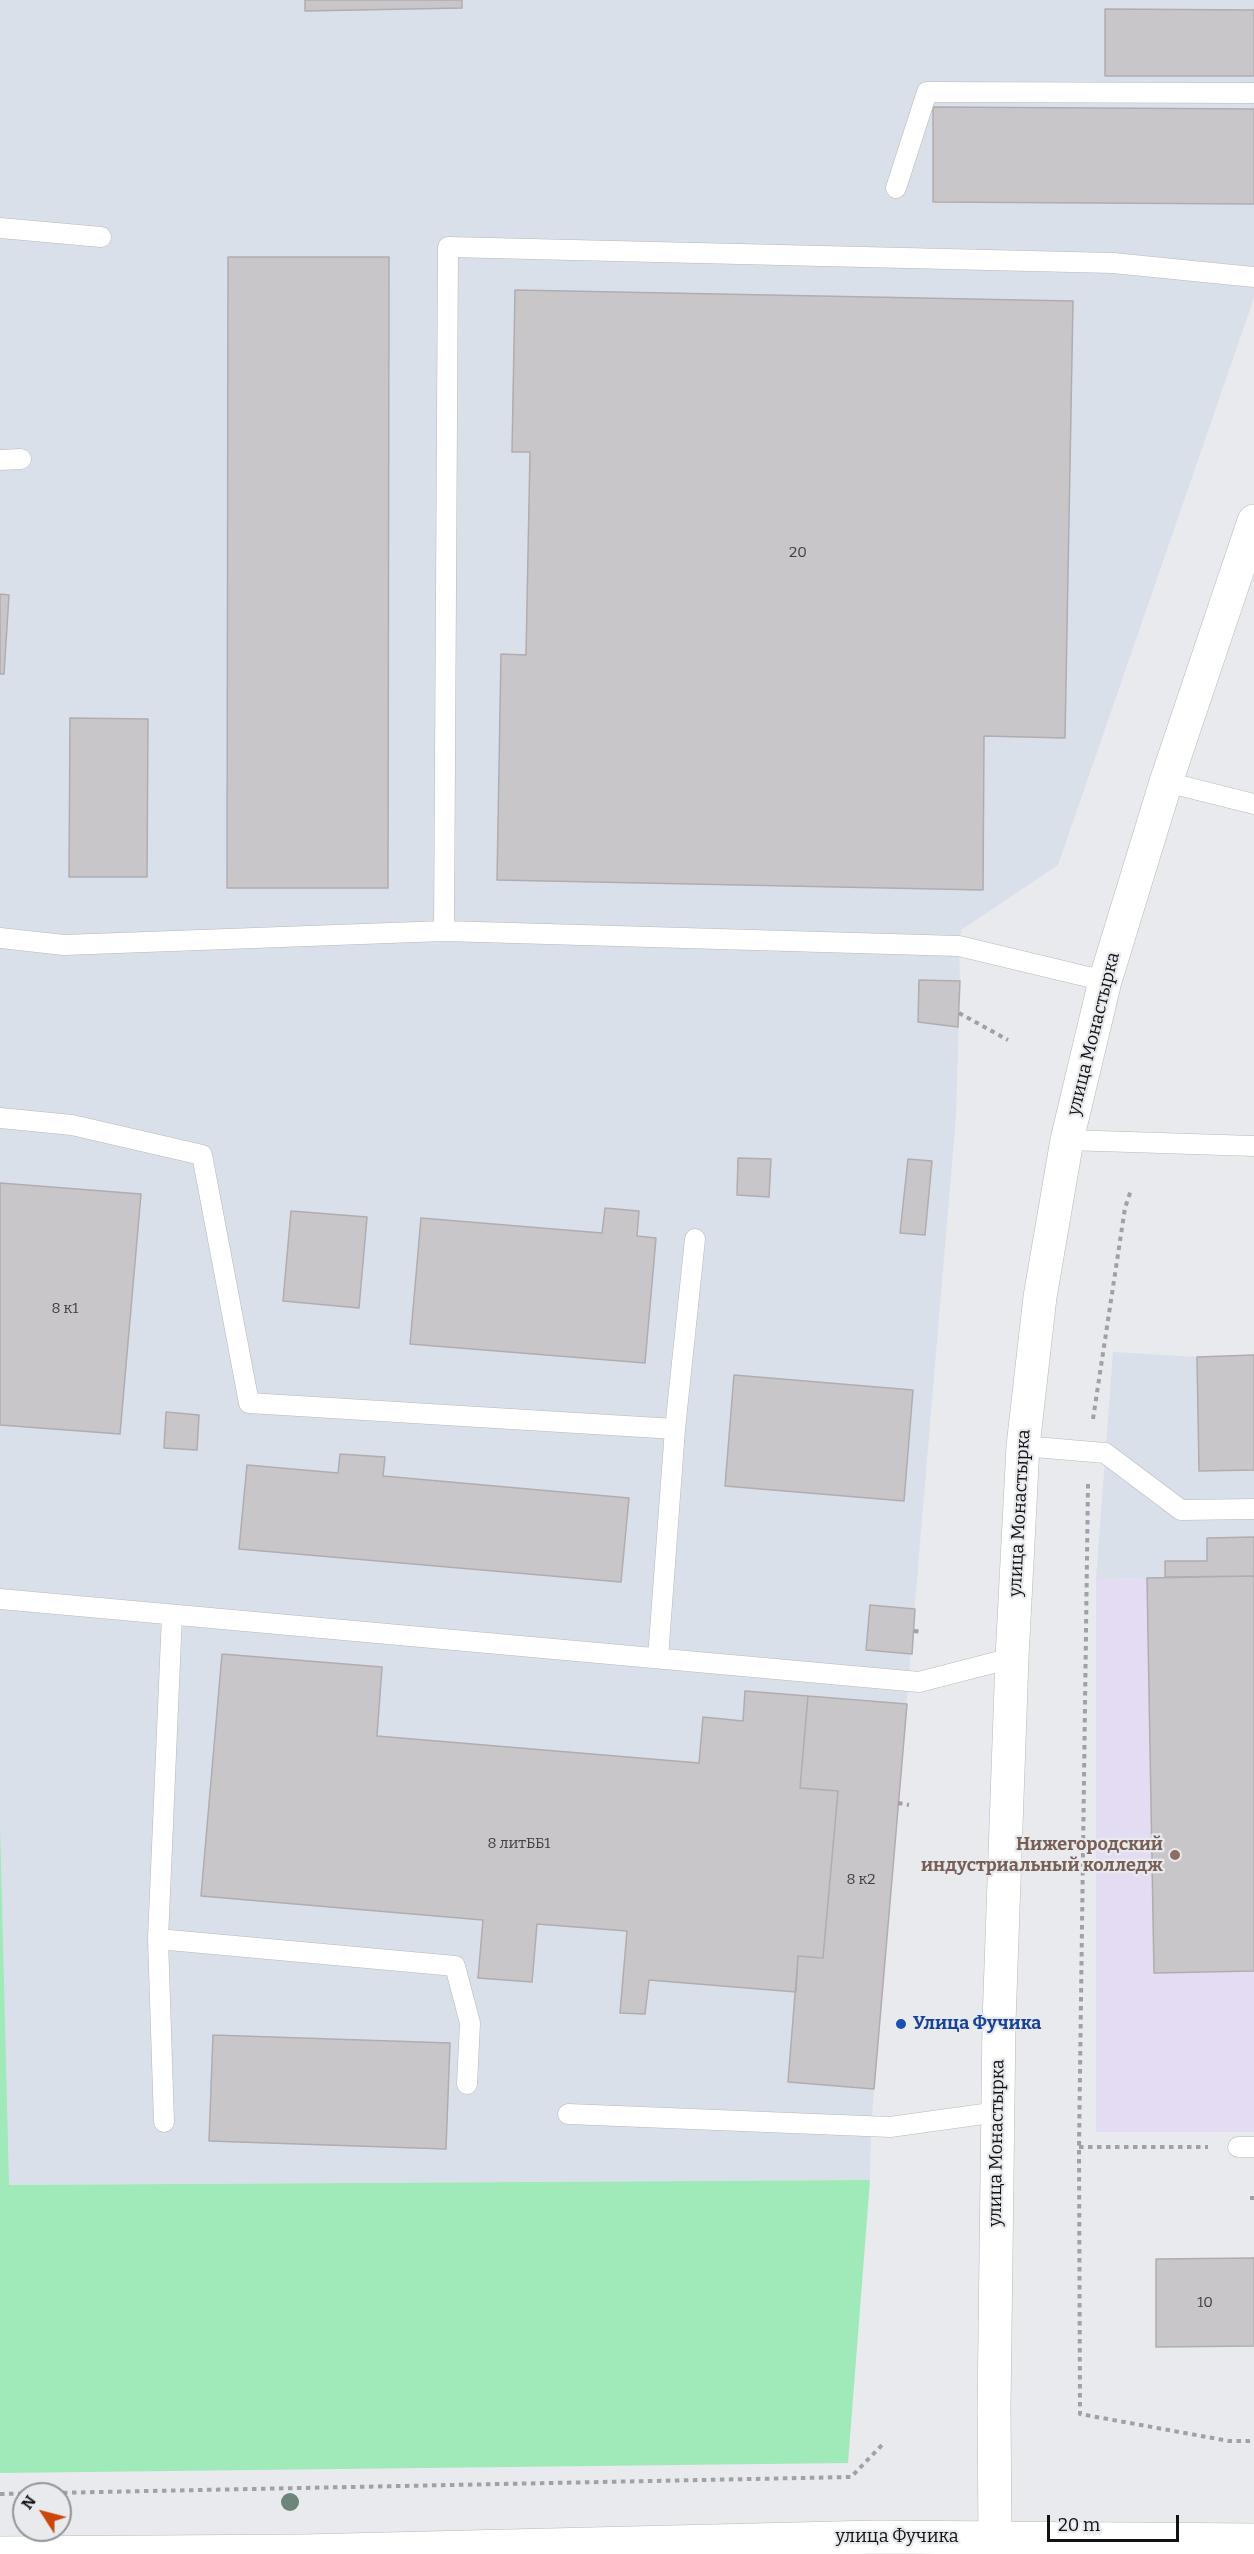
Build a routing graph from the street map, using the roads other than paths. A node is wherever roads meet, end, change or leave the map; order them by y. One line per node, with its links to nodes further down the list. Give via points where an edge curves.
1 (1254, 93): 2 (lane, via 927,92)
2 (896, 188)
3 (0, 228): 4 (lane)
4 (102, 237)
5 (1254, 277): 11 (lane, via 1113,263 448,248)
6 (21, 459): 7 (lane)
7 (0, 460)
8 (1254, 521): 9 (street, улица Монастырка)
9 (1166, 782): 10 (lane); 13 (street, улица Монастырка)
10 (1254, 804)
11 (444, 931): 12 (lane, via 64,945); 13 (lane, via 959,946)
12 (0, 938)
13 (1106, 981): 15 (street, улица Монастырка)
14 (0, 1118): 18 (lane, via 72,1125 202,1155 249,1403)
15 (1067, 1140): 16 (lane); 19 (street, улица Монастырка, via 1040,1297)
16 (1254, 1146)
17 (695, 1239): 18 (lane)
18 (675, 1430): 24 (lane)
19 (1023, 1446): 20 (lane, via 1105,1453 1181,1510); 23 (street, улица Монастырка)
20 (1254, 1509)
21 (0, 1599): 22 (lane)
22 (172, 1614): 24 (lane); 25 (lane)
23 (1012, 1658): 24 (lane, via 919,1682); 27 (street, улица Монастырка)
24 (658, 1659)
25 (158, 1939): 26 (lane, via 455,1966 470,2023); 29 (lane)
26 (467, 2084)
27 (998, 2112): 28 (lane, via 891,2127); 30 (street, улица Монастырка)
28 (568, 2114)
29 (164, 2122)
30 (995, 2537): 31 (street, улица Фучика); 32 (street, улица Фучика, via 877,2537)
31 (1254, 2540)
32 (572, 2550): 33 (street, улица Фучика)
33 (304, 2552): 34 (street, улица Фучика)
34 (0, 2553)

